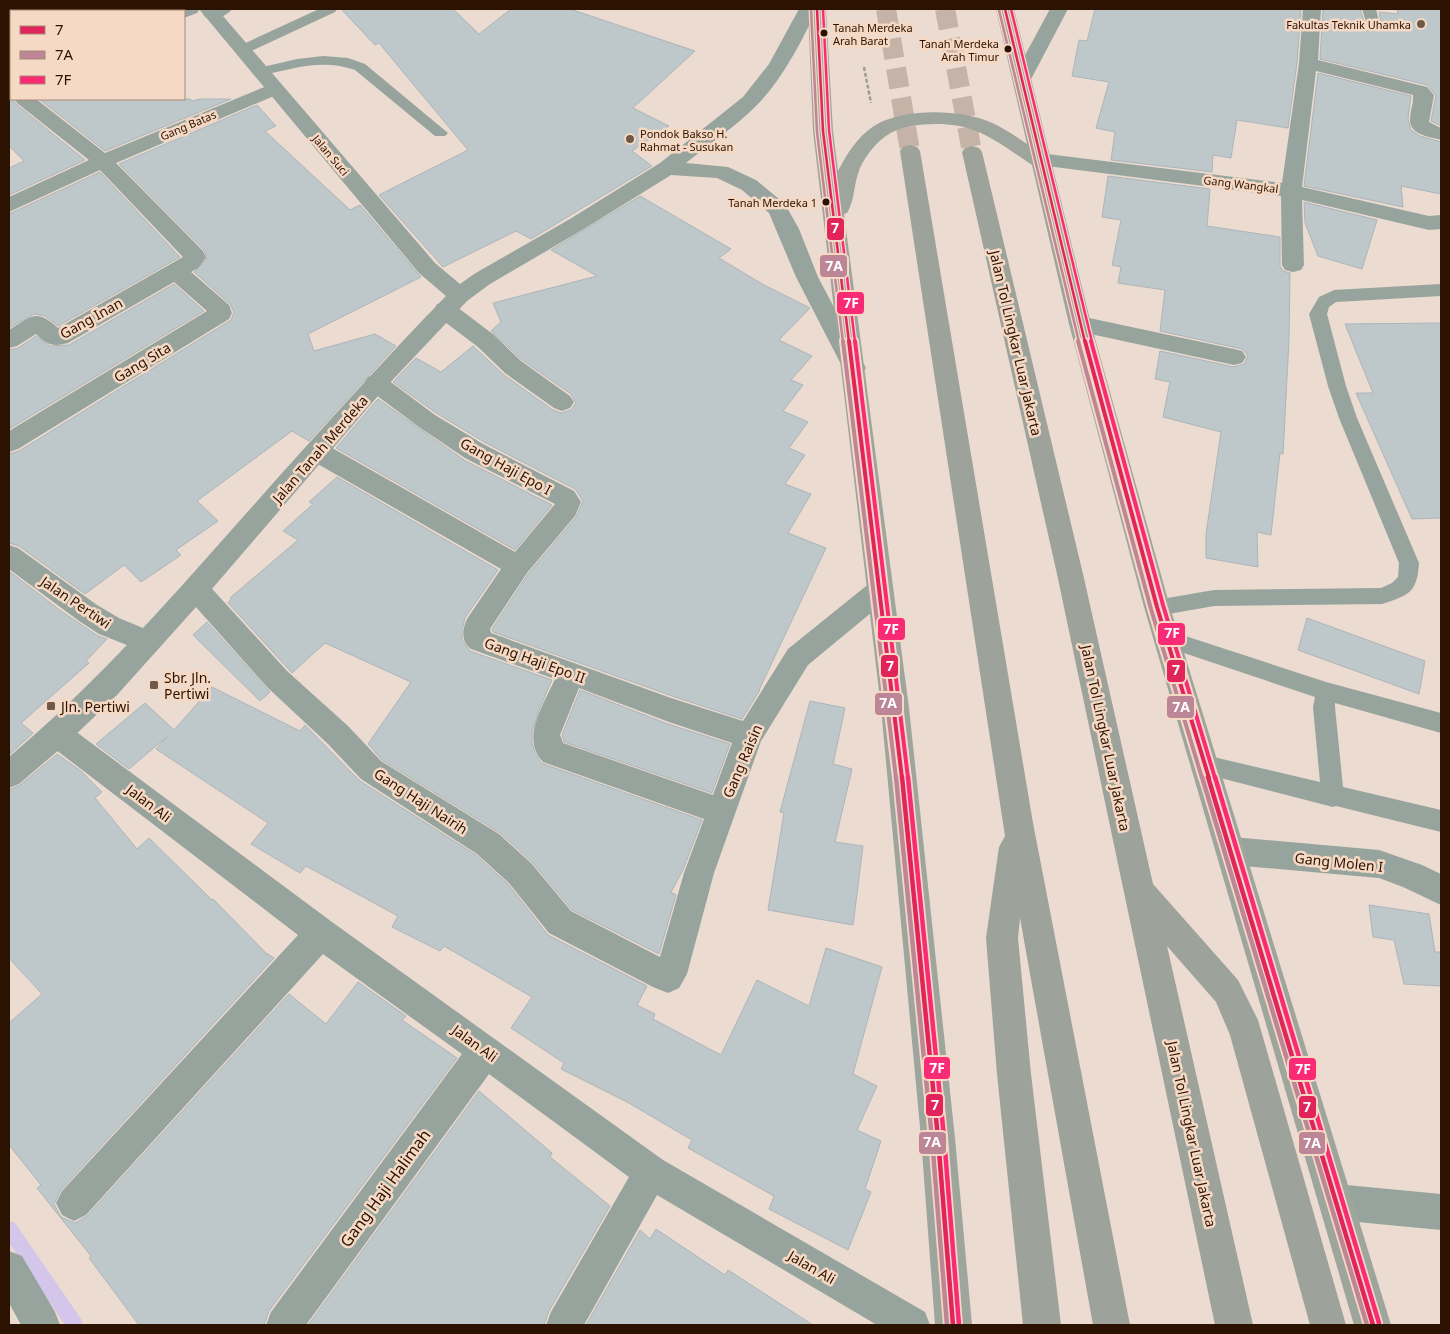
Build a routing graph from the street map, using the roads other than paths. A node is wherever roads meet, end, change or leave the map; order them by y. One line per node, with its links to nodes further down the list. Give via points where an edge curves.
1 (330, 9): 10 (lane)
2 (808, 9): 22 (street, Jalan Tanah Merdeka, via 778,64 750,101)
3 (817, 9): 26 (main road, via 824,131)
4 (1005, 9): 13 (main road)
5 (1059, 9): 13 (street)
6 (1312, 9): 11 (street, Gang Wangkal)
7 (1369, 9): 9 (lane)
8 (214, 10): 10 (street, Jalan Suci)
9 (1373, 25)
10 (242, 50): 12 (street, Jalan Suci)
11 (1308, 63): 17 (street, via 1420,91 1424,95 1419,122 1422,128); 23 (street, Gang Wangkal)
12 (259, 72): 14 (street, Jalan Suci); 16 (lane, via 317,61 349,62 360,67)
13 (1022, 79): 20 (main road)
14 (274, 89): 21 (street, Gang Batas); 30 (street, Jalan Suci, via 427,268)
15 (25, 100): 21 (street)
16 (440, 133)
17 (1441, 134)
18 (910, 151): 56 (highway)
19 (972, 152): 58 (highway, Jalan Tol Lingkar Luar Jakarta)
20 (1040, 160): 23 (street, Gang Wangkal); 26 (main road, via 973,122 925,119 902,123 880,131 862,148 848,174); 31 (main road)
21 (103, 161): 24 (street, Gang Batas); 28 (street, via 195,256 190,263)
22 (667, 168): 30 (street, Jalan Tanah Merdeka, via 482,279); 34 (street, via 720,172 749,185 778,209 807,277)
23 (1290, 191): 25 (street, via 1429,223); 27 (street)
24 (9, 205)
25 (1441, 222)
26 (836, 226): 34 (main road)
27 (1293, 265)
28 (175, 270): 32 (street, Gang Inan, via 60,337 54,338 38,323); 37 (street, Gang Sita, via 221,313)
29 (1441, 290): 43 (lane, via 1334,296 1324,300 1318,314 1348,418 1409,563 1408,580 1399,589 1382,596 1214,598)
30 (452, 303): 35 (street, Jalan Tanah Merdeka); 36 (street, Jalan Suci, via 513,367)
31 (1080, 324): 33 (street); 43 (main road)
32 (9, 340)
33 (1234, 356)
34 (854, 368): 42 (main road)
35 (376, 383): 38 (street, Jalan Tanah Merdeka); 40 (street, Gang Haji Epo I, via 474,451 565,498 568,502 566,509)
36 (562, 402)
37 (9, 443)
38 (318, 452): 40 (street); 41 (street, Jalan Tanah Merdeka)
39 (9, 555): 45 (street, Jalan Pertiwi, via 88,613)
40 (518, 566): 46 (street, Gang Haji Epo II, via 477,627 478,638)
41 (196, 589): 45 (street, Jalan Tanah Merdeka); 61 (street, Gang Haji Nairih, via 277,679 371,770 488,844 520,873 560,922 664,976)
42 (880, 590): 50 (street, Gang Raisin, via 798,657); 72 (main road, via 912,871)
43 (1157, 607): 44 (main road)
44 (1167, 639): 47 (lane); 51 (main road)
45 (147, 642): 49 (street, Jalan Tanah Merdeka)
46 (571, 673): 50 (street, Gang Haji Epo II); 54 (street, via 546,735 547,747 553,753)
47 (1326, 690): 48 (lane); 53 (lane, via 1324,707)
48 (1441, 723)
49 (57, 734): 52 (street, Jalan Tanah Merdeka); 60 (street, Jalan Ali)
50 (750, 736): 54 (street, Gang Raisin)
51 (1205, 765): 53 (lane); 57 (main road)
52 (9, 775)
53 (1334, 797): 55 (lane)
54 (720, 811): 61 (street, Gang Raisin)
55 (1441, 821)
56 (1018, 822): 73 (highway, via 1002,938); 74 (highway)
57 (1232, 852): 59 (street, Gang Molen I, via 1379,864); 64 (main road)
58 (1139, 890): 75 (highway, Jalan Tol Lingkar Luar Jakarta); 76 (highway, via 1227,991 1246,1032)
59 (1441, 890)
60 (320, 933): 62 (street, Jalan Ali); 65 (street)
61 (671, 974)
62 (486, 1051): 63 (street, Jalan Ali); 69 (street, Gang Haji Halimah)
63 (651, 1172): 70 (street); 71 (street, Jalan Ali)
64 (1336, 1202): 66 (street); 77 (main road)
65 (74, 1203)
66 (1441, 1212)
67 (9, 1269): 68 (street)
68 (42, 1325)
69 (284, 1325)
70 (564, 1325)
71 (912, 1325)
72 (953, 1325)
73 (1042, 1325)
74 (1112, 1325)
75 (1234, 1325)
76 (1328, 1325)
77 (1374, 1325)

